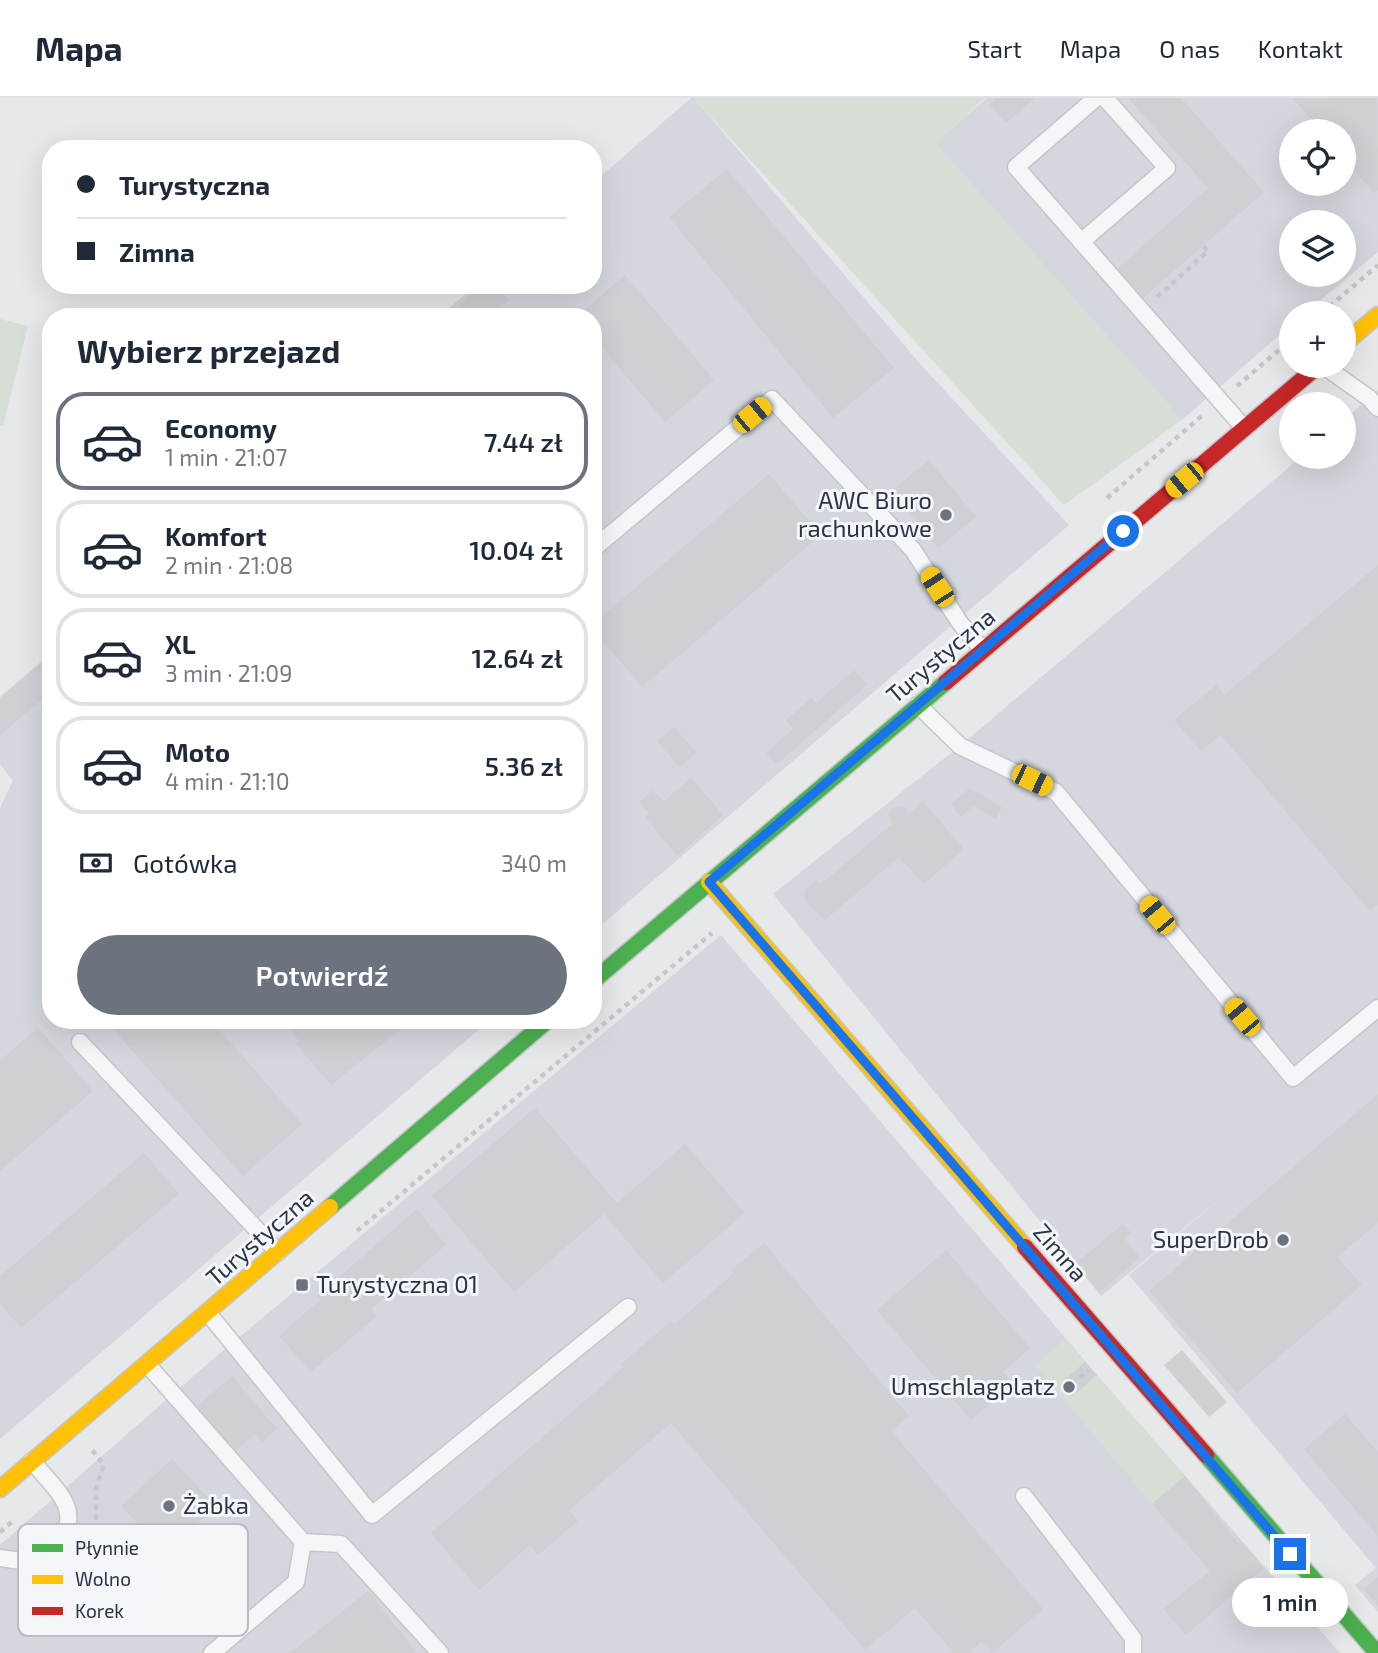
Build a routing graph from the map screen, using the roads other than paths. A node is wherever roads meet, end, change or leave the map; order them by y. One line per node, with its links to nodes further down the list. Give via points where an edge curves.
1 (1097, 98): 3 (lane, via 1016,167)
2 (1105, 98): 3 (lane, via 1167,168)
3 (1081, 242): 9 (lane)
4 (1378, 315): 5 (main road)
5 (1356, 334)
6 (1304, 378): 9 (main road, Turystyczna)
7 (1341, 378): 8 (lane)
8 (1378, 408)
9 (1244, 428): 11 (main road, Turystyczna)
10 (602, 541): 11 (lane, via 772,398 913,550)
11 (983, 650): 12 (main road, Turystyczna)
12 (918, 705): 13 (main road, Turystyczna); 15 (lane, via 960,746 1056,792 1293,1078)
13 (709, 882): 14 (main road, Turystyczna); 34 (main road, Zimna)
14 (602, 973)
15 (1378, 1008)
16 (538, 1029): 18 (main road, Turystyczna)
17 (80, 1042): 18 (lane)
18 (278, 1252): 20 (main road, Turystyczna)
19 (628, 1307): 20 (lane, via 372,1515)
20 (208, 1313): 21 (main road, Turystyczna)
21 (147, 1364): 22 (main road, Turystyczna); 26 (lane)
22 (32, 1461): 23 (main road, Turystyczna); 25 (lane, via 67,1506)
23 (0, 1489)
24 (1024, 1496): 33 (lane, via 1133,1638)
25 (68, 1524)
26 (303, 1542): 29 (lane, via 296,1582); 32 (lane, via 341,1544)
27 (0, 1558): 28 (lane)
28 (18, 1561)
29 (248, 1623)
30 (232, 1636): 31 (lane)
31 (212, 1653)
32 (440, 1653)
33 (1133, 1653)
34 (1377, 1653)

